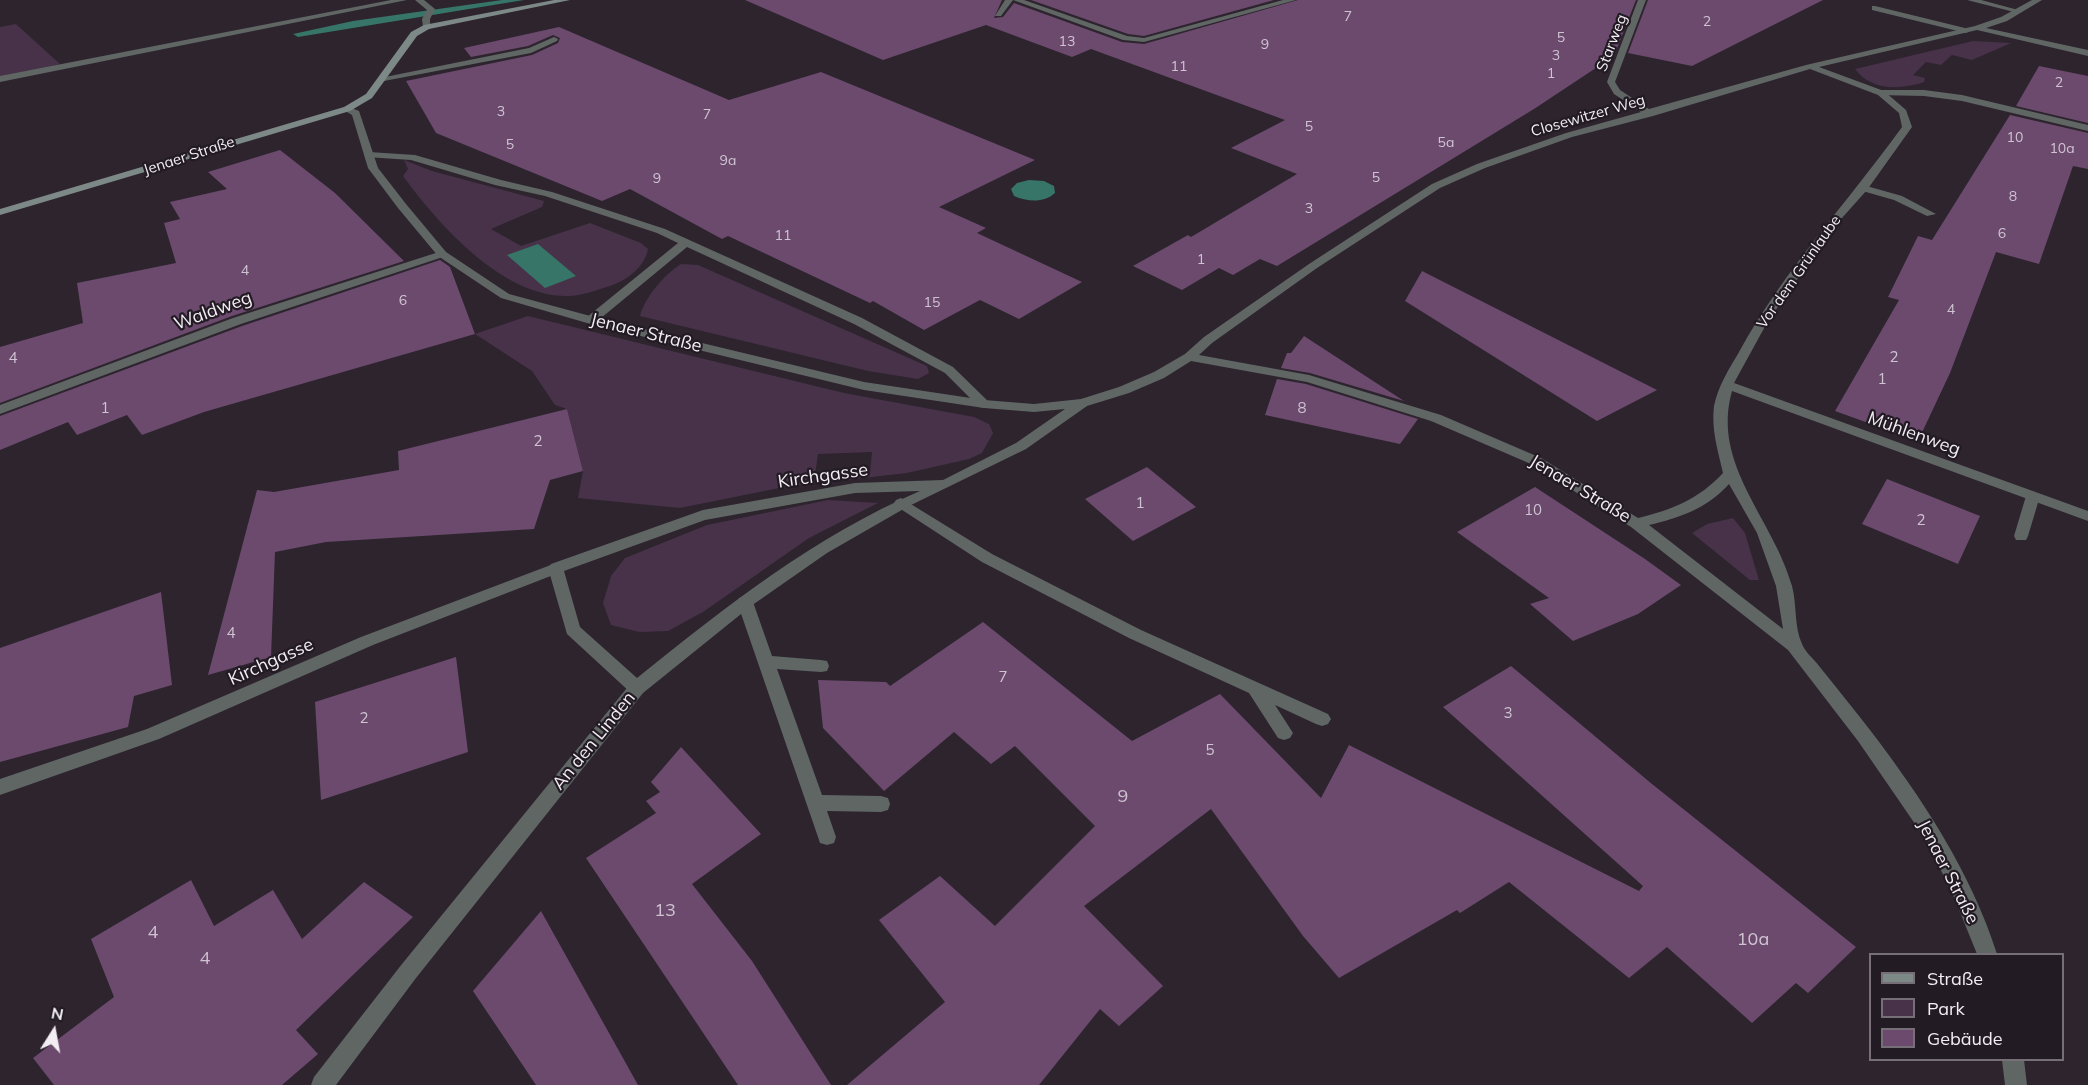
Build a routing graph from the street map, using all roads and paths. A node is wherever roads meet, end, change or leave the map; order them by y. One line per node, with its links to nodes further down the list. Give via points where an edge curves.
1 (403, 0): 20 (street)
2 (419, 0): 13 (street, via 431,9)
3 (566, 0): 13 (street)
4 (1009, 0): 12 (street)
5 (1017, 0): 6 (street, via 1126,38 1144,40)
6 (1292, 0)
7 (1642, 0): 23 (street, Starweg, via 1611,82 1617,92)
8 (1971, 0): 11 (street)
9 (2038, 0): 11 (street, Closewitzer Weg)
10 (1875, 8): 15 (street)
11 (2018, 11): 14 (street, Closewitzer Weg)
12 (998, 14)
13 (426, 23): 19 (street)
14 (1977, 28): 15 (street, Closewitzer Weg); 17 (street)
15 (1966, 31): 18 (street, Closewitzer Weg)
16 (554, 39): 19 (street, via 531,50)
17 (2088, 53)
18 (1809, 67): 21 (street, Vor dem Grünlaube); 23 (street, Closewitzer Weg)
19 (384, 78): 22 (street, via 369,96)
20 (0, 79)
21 (1881, 93): 24 (street, Vor dem Grünlaube, via 1962,98); 26 (street, Vor dem Grünlaube, via 1903,112 1907,127)
22 (347, 110): 25 (street, Jenaer Straße, via 356,113); 27 (street, Jenaer Straße)
23 (1650, 114): 32 (street, Closewitzer Weg, via 1546,142 1436,186 1313,266)
24 (2088, 128)
25 (369, 155): 29 (street, via 412,157 548,194 661,231); 30 (street, Jenaer Straße, via 373,168)
26 (1863, 188): 28 (street, via 1898,198); 33 (street, Vor dem Grünlaube, via 1828,226 1762,321)
27 (0, 212)
28 (1930, 214)
29 (685, 243): 31 (street); 34 (street, via 858,321 949,370)
30 (442, 254): 31 (street, Jenaer Straße, via 505,296); 36 (street, Waldweg, via 237,321)
31 (591, 320): 34 (street, Jenaer Straße, via 864,386)
32 (1189, 357): 35 (street, Jenaer Straße, via 1160,375); 42 (street, Jenaer Straße, via 1309,378 1436,418 1536,461)
33 (1727, 385): 37 (street, Vor dem Grünlaube, via 1720,430); 39 (street, Mühlenweg)
34 (984, 404): 35 (street, Jenaer Straße, via 1034,408)
35 (1082, 404): 38 (street, Kirchgasse, via 1021,446)
36 (0, 411)
37 (1730, 474): 42 (street, via 1716,492 1696,505); 46 (street, Vor dem Grünlaube, via 1764,533 1784,586)
38 (945, 485): 40 (street, An den Linden); 44 (street, Kirchgasse, via 855,488 703,515)
39 (2033, 496): 41 (street, Mühlenweg); 43 (street)
40 (901, 503): 45 (street, An den Linden, via 812,552); 50 (street, via 987,558 1135,634)
41 (2088, 516)
42 (1636, 523): 46 (street, Jenaer Straße)
43 (2021, 536)
44 (556, 568): 49 (street, via 573,630); 53 (street, Kirchgasse, via 367,641 153,734)
45 (745, 602): 47 (street); 49 (street, An den Linden)
46 (1794, 646): 57 (street, Jenaer Straße, via 1931,831 1960,887)
47 (768, 662): 48 (street); 54 (street)
48 (821, 666)
49 (637, 688): 59 (street, An den Linden)
50 (1256, 690): 51 (street); 52 (street)
51 (1322, 719)
52 (1284, 733)
53 (0, 787)
54 (816, 803): 55 (street); 56 (street)
55 (881, 804)
56 (827, 837)
57 (1987, 953)
58 (2013, 1061): 60 (street)
59 (322, 1085)
60 (2016, 1085)

